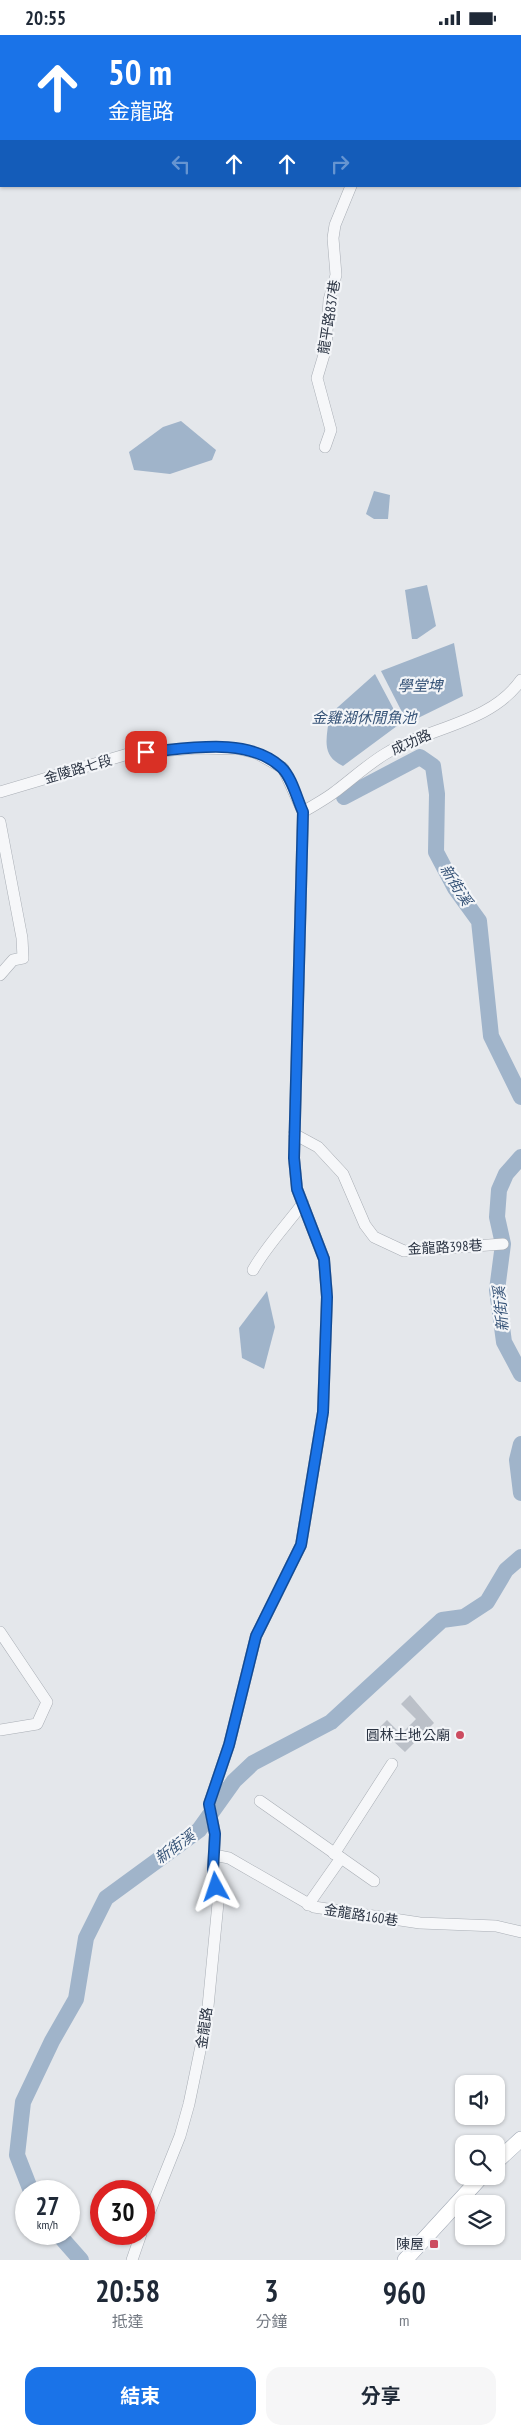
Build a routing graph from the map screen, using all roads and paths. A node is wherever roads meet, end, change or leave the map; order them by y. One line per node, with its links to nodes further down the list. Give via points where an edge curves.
1 (351, 187): 2 (street, 龍平路837巷, via 335,225 336,275 329,300 326,347 317,378 331,429)
2 (324, 447)
3 (521, 679): 5 (street, 成功路, via 489,709 385,754)
4 (0, 792): 5 (street, 金陵路七段, via 128,754 197,748 239,749 256,753 283,768)
5 (303, 812): 8 (street)
6 (0, 822): 7 (street, via 23,958 13,960)
7 (0, 975)
8 (294, 1133): 9 (street, via 297,1189); 10 (street, 金龍路398巷, via 318,1147 343,1174 365,1225 374,1237 404,1251)
9 (303, 1203): 11 (street, via 265,1248); 16 (street, 金龍路, via 324,1259 327,1297 322,1421 301,1545 256,1636 229,1745 209,1804 215,1834)
10 (503, 1244)
11 (253, 1270)
12 (0, 1632): 13 (street, via 47,1702 37,1724)
13 (0, 1730)
14 (392, 1764): 17 (street)
15 (260, 1801): 17 (street)
16 (214, 1855): 19 (street, 金龍路160巷, via 229,1858); 24 (street, 金龍路, via 218,1903 199,2061 180,2136)
17 (338, 1856): 18 (street); 19 (street)
18 (374, 1881)
19 (308, 1905): 20 (street, 金龍路160巷, via 420,1923 496,1926)
20 (521, 1933)
21 (521, 2139): 22 (main road)
22 (505, 2153)
23 (474, 2185): 27 (main road)
24 (155, 2198)
25 (137, 2245): 26 (street)
26 (132, 2260)
27 (406, 2260)

